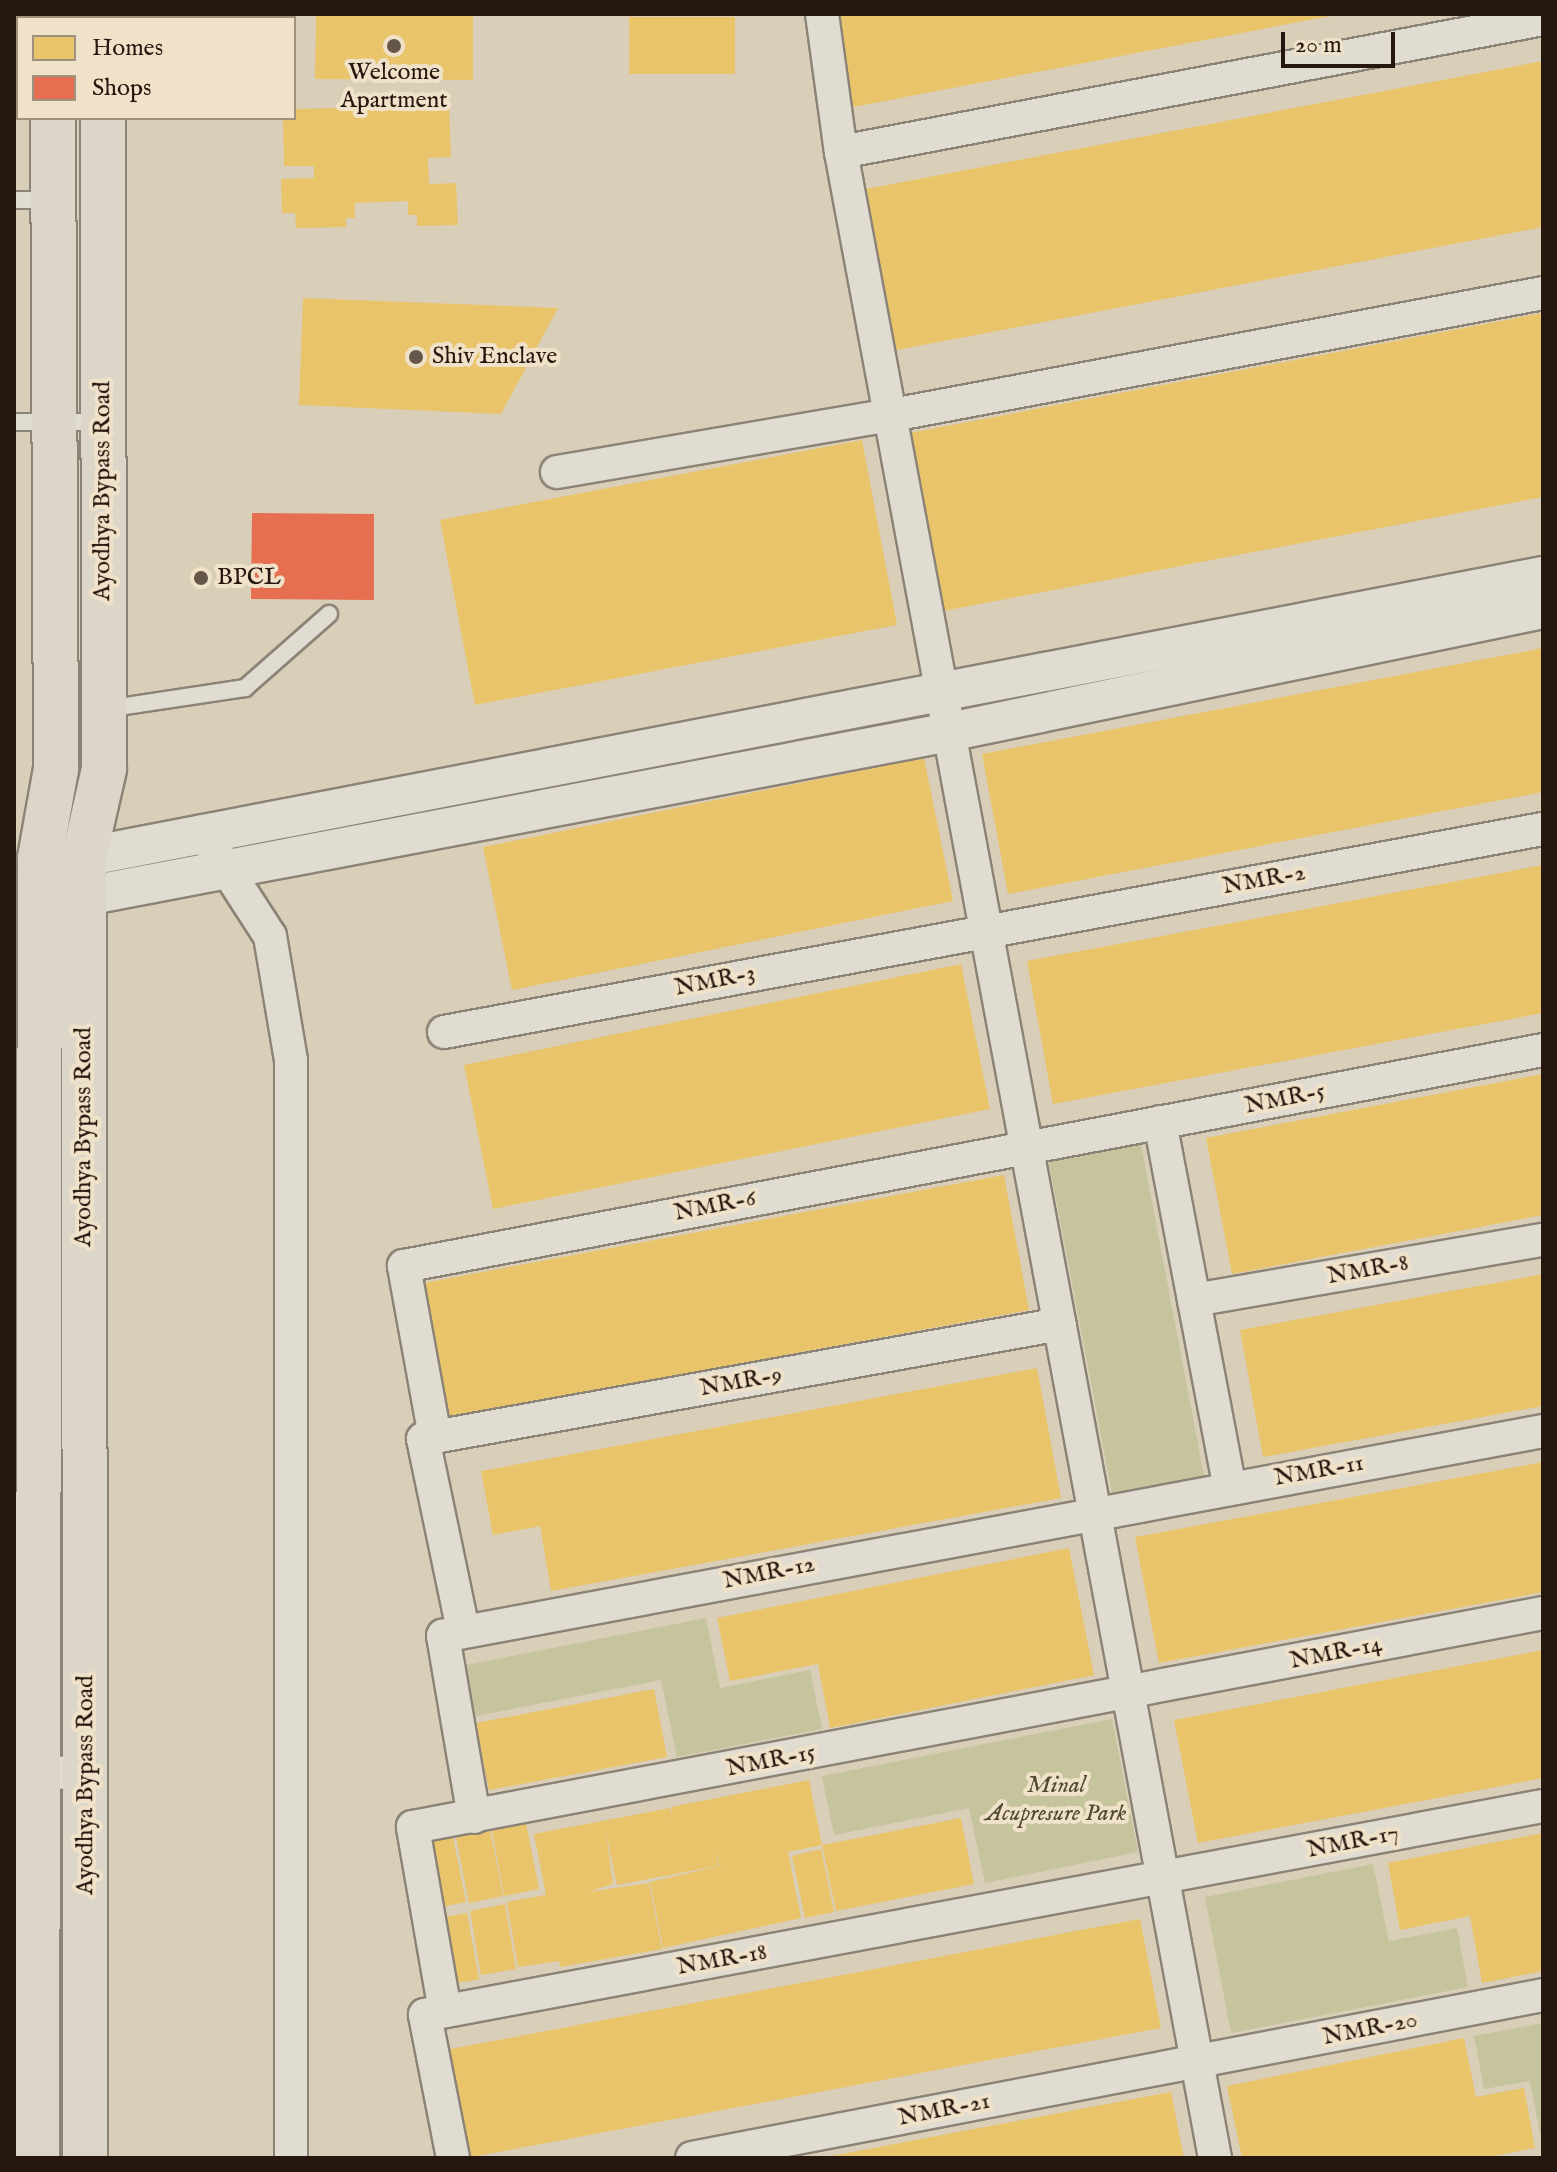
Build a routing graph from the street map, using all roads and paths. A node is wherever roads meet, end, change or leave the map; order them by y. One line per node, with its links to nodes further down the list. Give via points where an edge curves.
1 (822, 14): 5 (street)
2 (1543, 19): 5 (street)
3 (53, 120): 6 (main road, Ayodhya Bypass Road)
4 (103, 120): 9 (main road, Ayodhya Bypass Road)
5 (841, 152): 8 (street)
6 (34, 200): 10 (main road, Ayodhya Bypass Road)
7 (1543, 293): 8 (street)
8 (892, 415): 11 (street); 15 (street)
9 (102, 422): 10 (lane); 16 (main road, Ayodhya Bypass Road)
10 (34, 423): 21 (main road, Ayodhya Bypass Road, via 56,769)
11 (557, 472)
12 (1543, 576): 15 (street)
13 (1543, 609): 17 (street)
14 (329, 614): 16 (lane, via 245,688)
15 (941, 688): 17 (street); 19 (street)
16 (104, 709): 20 (main road, Ayodhya Bypass Road, via 104,769)
17 (949, 732): 22 (street); 25 (street)
18 (1543, 829): 25 (street, NMR-2)
19 (202, 831): 20 (street); 22 (street)
20 (84, 857): 21 (street); 23 (main road, Ayodhya Bypass Road)
21 (40, 858): 24 (main road, Ayodhya Bypass Road)
22 (227, 871): 23 (street); 52 (street, via 270,936 291,1060)
23 (84, 900): 24 (street); 34 (main road, Ayodhya Bypass Road)
24 (39, 903): 33 (main road, Ayodhya Bypass Road)
25 (986, 931): 26 (street, NMR-3); 29 (street)
26 (444, 1032)
27 (1543, 1050): 28 (street, NMR-5)
28 (1160, 1122): 29 (street, NMR-5); 31 (street)
29 (1027, 1147): 32 (street); 36 (street, NMR-6, via 404,1266)
30 (1543, 1240): 31 (street, NMR-8)
31 (1194, 1300): 37 (street)
32 (1060, 1324): 36 (street, NMR-9); 38 (street)
33 (25, 1404): 34 (street); 42 (main road, Ayodhya Bypass Road)
34 (84, 1424): 43 (main road, Ayodhya Bypass Road)
35 (1543, 1431): 37 (street, NMR-11)
36 (429, 1438): 40 (street)
37 (1230, 1488): 38 (street, NMR-11)
38 (1095, 1513): 40 (street, NMR-12); 41 (street)
39 (1543, 1613): 41 (street, NMR-14)
40 (453, 1633): 45 (street)
41 (1128, 1693): 45 (street, NMR-15); 46 (street)
42 (24, 1773): 43 (street); 50 (main road, Ayodhya Bypass Road)
43 (86, 1773): 51 (main road, Ayodhya Bypass Road)
44 (1543, 1806): 46 (street, NMR-17)
45 (474, 1817): 48 (street, NMR-15, via 413,1827)
46 (1163, 1878): 48 (street, NMR-18); 49 (street)
47 (1543, 1995): 49 (street, NMR-20)
48 (445, 2011): 53 (street, via 425,2015)
49 (1197, 2063): 54 (street, NMR-21); 55 (street)
50 (37, 2158)
51 (85, 2158)
52 (291, 2158)
53 (453, 2158)
54 (692, 2158)
55 (1215, 2158)

